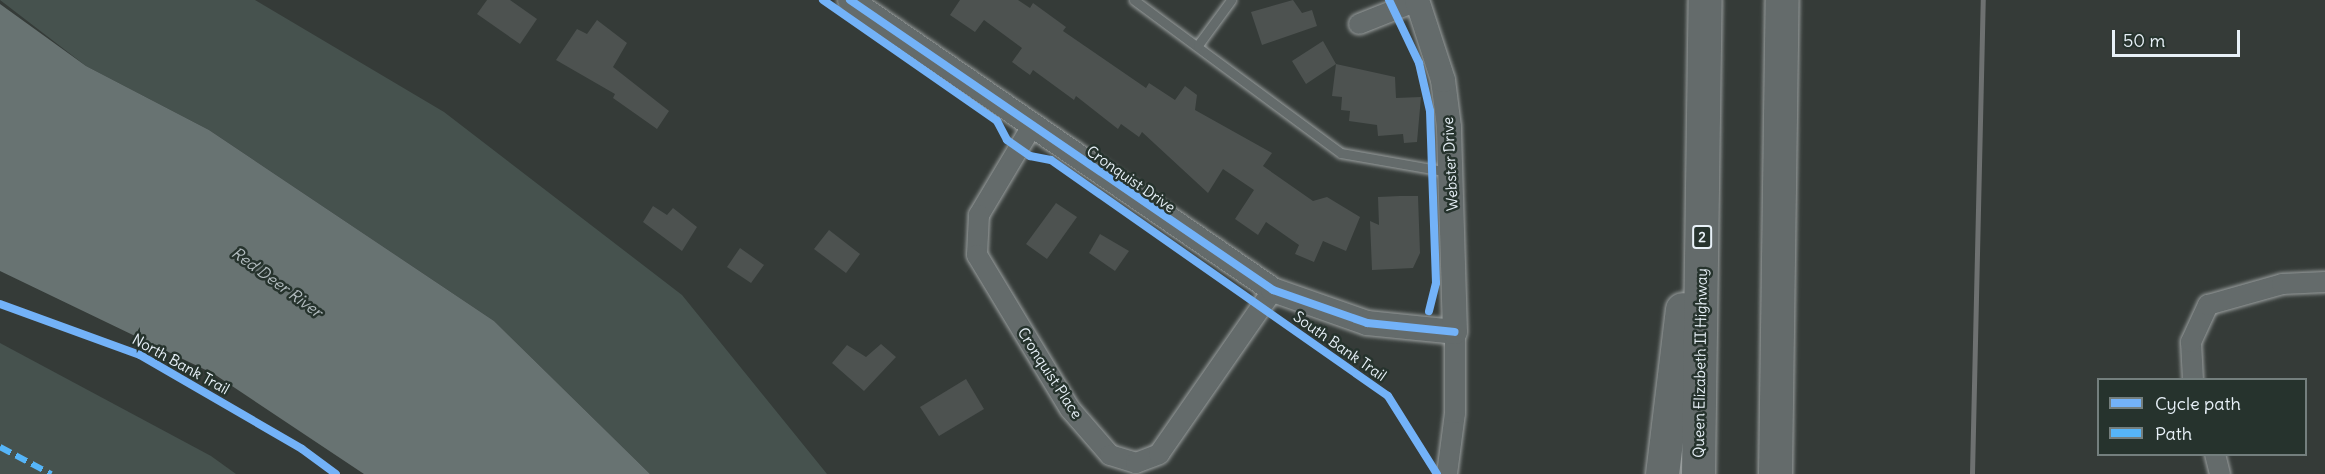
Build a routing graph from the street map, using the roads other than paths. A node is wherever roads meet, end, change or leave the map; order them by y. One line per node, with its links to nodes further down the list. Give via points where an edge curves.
1 (850, 0): 10 (street, Cronquist Drive)
2 (1134, 0): 8 (lane)
3 (1231, 0): 8 (lane)
4 (1418, 0): 7 (street, Webster Drive); 11 (street, Webster Drive, via 1443,80)
5 (1705, 0): 9 (highway, Queen Elizabeth II Highway / 2)
6 (1782, 0): 20 (highway)
7 (1359, 24)
8 (1198, 45): 11 (lane, via 1341,153)
9 (1703, 125): 18 (highway); 19 (highway, Queen Elizabeth II Highway / 2)
10 (1032, 126): 13 (street, Cronquist Drive); 13 (street, Cronquist Place, via 979,215 977,255 1070,409 1110,455 1136,463 1159,454)
11 (1452, 173): 14 (street, Webster Drive)
12 (2325, 282): 15 (street, via 2282,284 2208,305 2191,342)
13 (1274, 290): 14 (street, Cronquist Drive, via 1367,323)
14 (1455, 332): 17 (street, via 1455,413)
15 (2193, 378)
16 (2216, 456): 21 (street)
17 (1447, 474)
18 (1662, 474)
19 (1698, 474)
20 (1775, 474)
21 (2220, 474)

